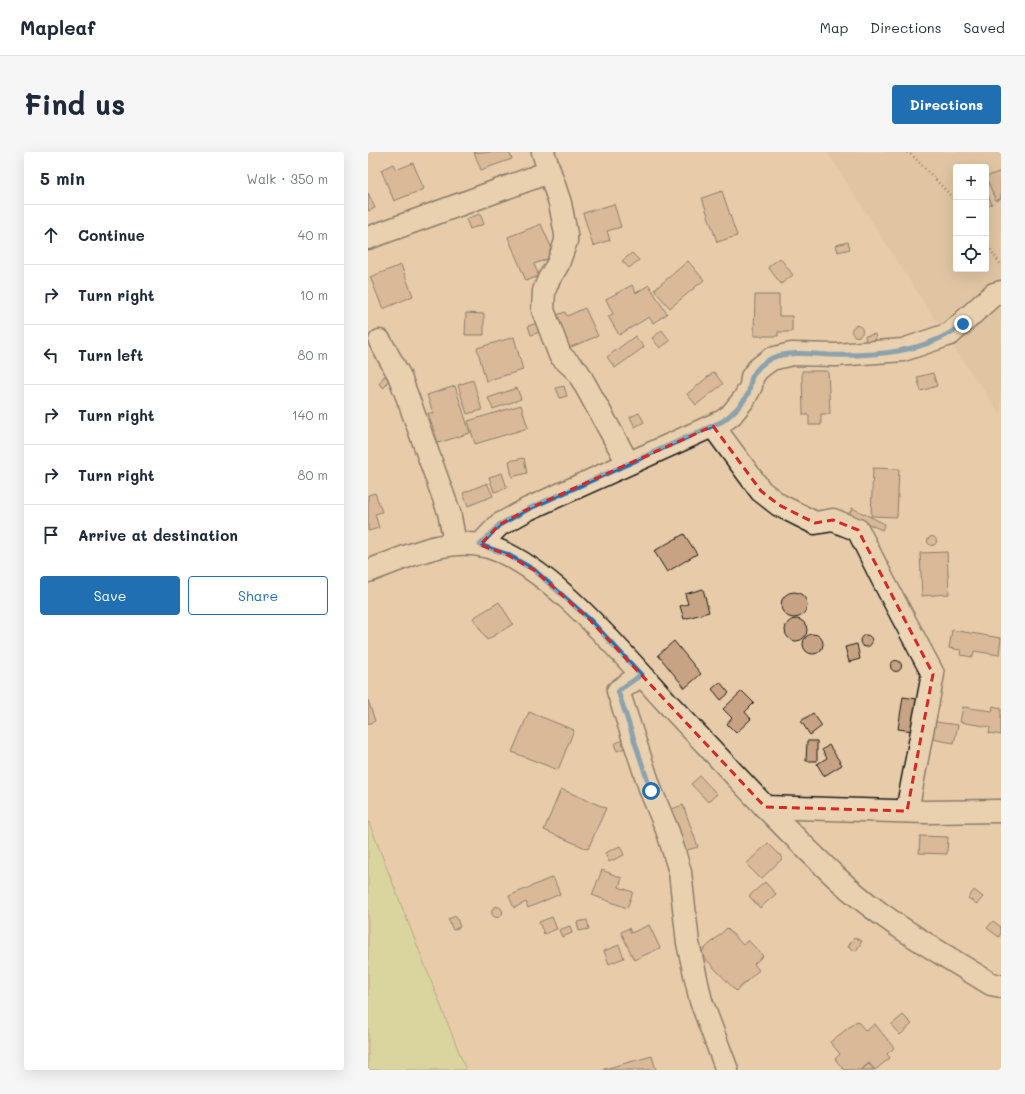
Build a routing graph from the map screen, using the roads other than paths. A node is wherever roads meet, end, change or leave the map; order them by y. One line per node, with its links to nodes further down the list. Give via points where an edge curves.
1 (546, 162): 2 (street); 6 (street, via 560,202 566,241 544,291 543,310 560,355 578,372)
2 (368, 238)
3 (1001, 292): 5 (street, via 994,294 950,334 902,350 836,355 792,354 764,362 752,377 748,394 739,406 731,415)
4 (380, 341): 7 (street, via 399,375 449,512)
5 (713, 426): 6 (street); 13 (street, via 761,491 779,505 815,523 833,520 858,530 933,674)
6 (628, 463): 8 (street, via 499,525)
7 (455, 544): 8 (street); 9 (street, via 430,549)
8 (480, 545): 10 (street, via 506,554 534,570 590,620)
9 (368, 571)
10 (641, 675): 11 (street); 17 (street, via 618,691 680,872 688,943 701,1001)
11 (765, 807): 12 (street); 15 (street)
12 (822, 809): 13 (street); 15 (street, via 811,819)
13 (907, 811): 14 (street)
14 (1001, 811)
15 (804, 845): 16 (street, via 876,911 991,984)
16 (1001, 986)
17 (727, 1070)

